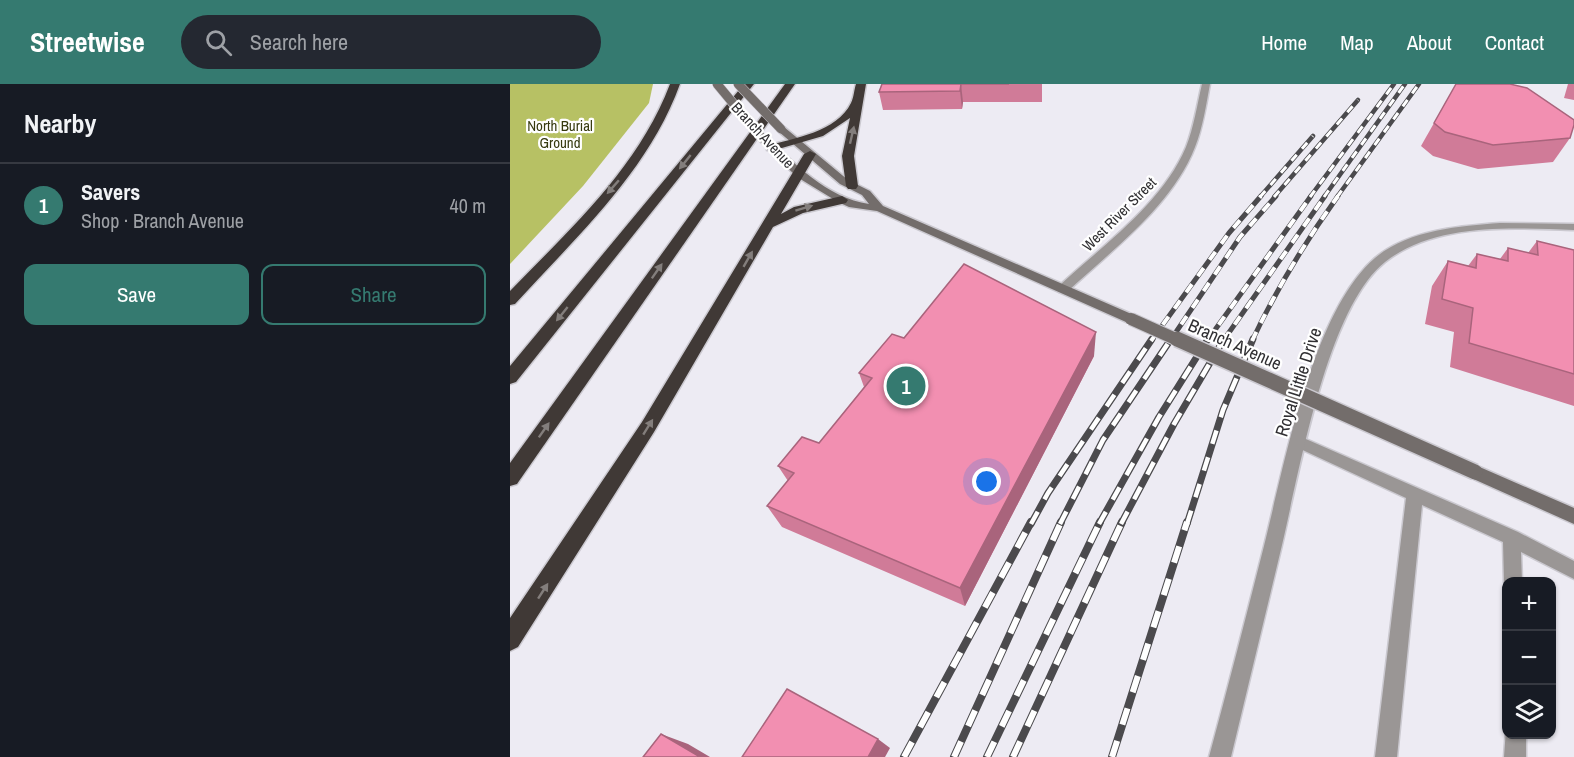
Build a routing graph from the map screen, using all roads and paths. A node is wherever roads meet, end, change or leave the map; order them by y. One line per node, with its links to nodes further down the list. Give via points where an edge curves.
1 (675, 84): 20 (highway, one-way to 20, via 664,116 635,159)
2 (717, 84): 11 (main road, Branch Avenue, bridge)
3 (740, 84): 9 (highway); 10 (main road, Branch Avenue, bridge)
4 (748, 84): 9 (highway)
5 (790, 84): 23 (highway, one-way to 5)
6 (861, 84): 8 (highway)
7 (1206, 84): 19 (street, West River Street, via 1197,128 1177,174 1155,201)
8 (856, 103): 10 (highway, via 833,128); 14 (highway, one-way to 8, via 848,156)
9 (722, 117): 21 (highway, one-way to 21)
10 (795, 141): 11 (highway); 12 (main road, Branch Avenue)
11 (771, 148): 13 (main road, Branch Avenue)
12 (810, 154): 13 (highway); 14 (main road, Branch Avenue)
13 (799, 173): 15 (main road, Branch Avenue); 17 (highway)
14 (852, 186): 16 (main road, Branch Avenue, via 866,193)
15 (842, 200): 16 (main road, Branch Avenue); 17 (highway, one-way to 15, via 804,208)
16 (879, 208): 19 (main road, Branch Avenue)
17 (768, 225): 29 (highway, one-way to 17, via 648,427)
18 (1574, 227): 22 (street, Royal Little Drive, via 1520,225 1460,230 1417,241 1381,259 1360,281 1328,341)
19 (1063, 289): 25 (main road, Branch Avenue, bridge)
20 (510, 300)
21 (510, 378)
22 (1299, 442): 24 (street); 31 (street, Royal Little Drive)
23 (510, 478)
24 (1415, 494): 26 (street); 32 (street)
25 (1574, 516)
26 (1512, 538): 27 (street); 28 (street)
27 (1574, 570)
28 (1513, 577)
29 (510, 639)
30 (1515, 739): 33 (street)
31 (1220, 757)
32 (1386, 757)
33 (1515, 757)

